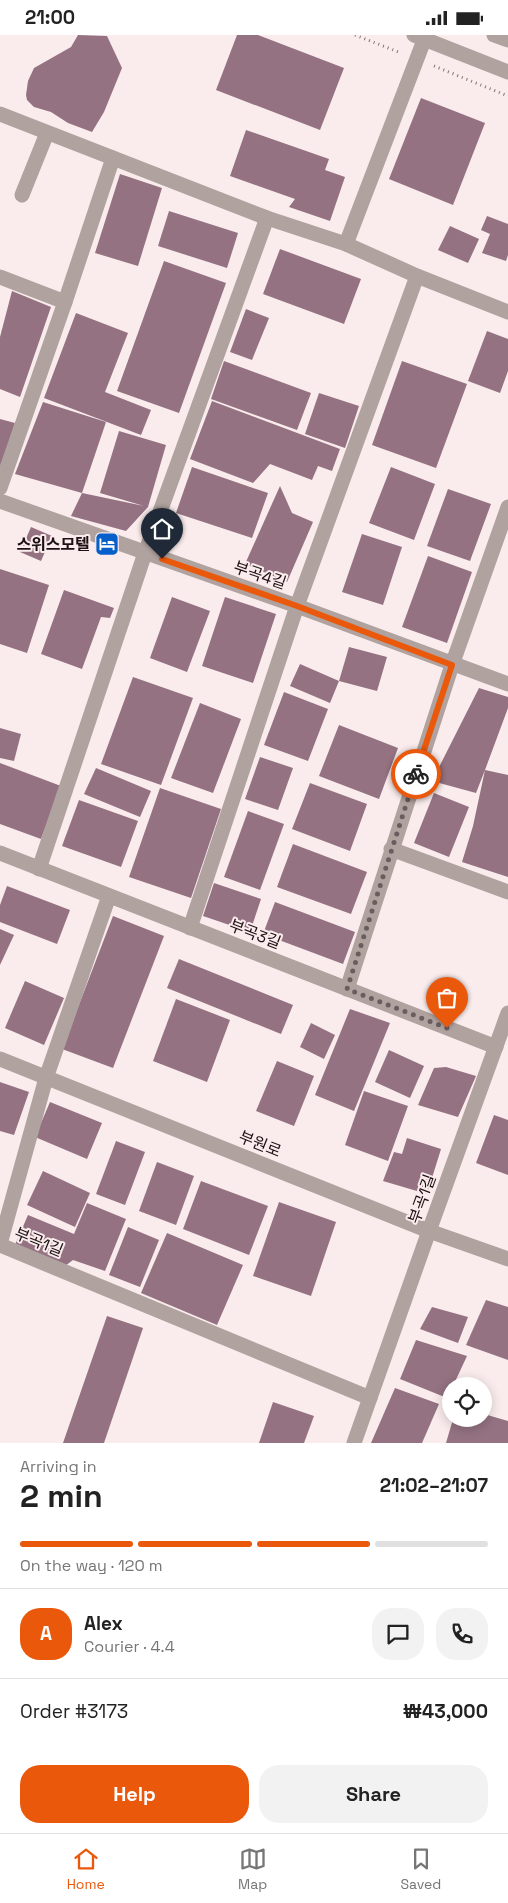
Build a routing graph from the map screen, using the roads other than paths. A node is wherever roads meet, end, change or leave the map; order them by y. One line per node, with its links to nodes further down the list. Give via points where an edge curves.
1 (494, 35): 3 (street)
2 (422, 36): 4 (street); 10 (street)
3 (508, 40)
4 (508, 73)
5 (0, 114): 6 (street)
6 (47, 133): 7 (street); 8 (street)
7 (113, 158): 9 (street); 13 (street)
8 (22, 195)
9 (267, 218): 10 (street); 18 (street)
10 (346, 244): 11 (street)
11 (417, 276): 14 (street); 19 (street)
12 (0, 277): 13 (street)
13 (65, 302): 15 (street)
14 (508, 312)
15 (0, 488)
16 (0, 501): 18 (street, 부곡4길)
17 (508, 507): 20 (street)
18 (146, 553): 19 (street, 부곡4길); 24 (street)
19 (297, 606): 20 (street, 부곡4길); 27 (street)
20 (452, 665): 21 (street, 부곡4길); 22 (street)
21 (508, 685)
22 (391, 849): 25 (street); 28 (street)
23 (0, 853): 24 (street, 부곡3길)
24 (39, 869): 26 (street, 부곡3길)
25 (508, 892)
26 (109, 896): 27 (street, 부곡3길); 32 (street)
27 (190, 928): 28 (street, 부곡3길)
28 (347, 989): 30 (street, 부곡3길)
29 (508, 1013): 30 (street, 부곡1길)
30 (496, 1047): 33 (street, 부곡1길)
31 (0, 1059): 32 (street, 부원로)
32 (46, 1078): 33 (street, 부원로); 34 (street)
33 (429, 1231): 35 (street, 부원로); 36 (street, 부곡1길)
34 (0, 1244): 36 (street, 부곡1길)
35 (508, 1259)
36 (370, 1398): 37 (street, 부곡1길)
37 (354, 1443)

